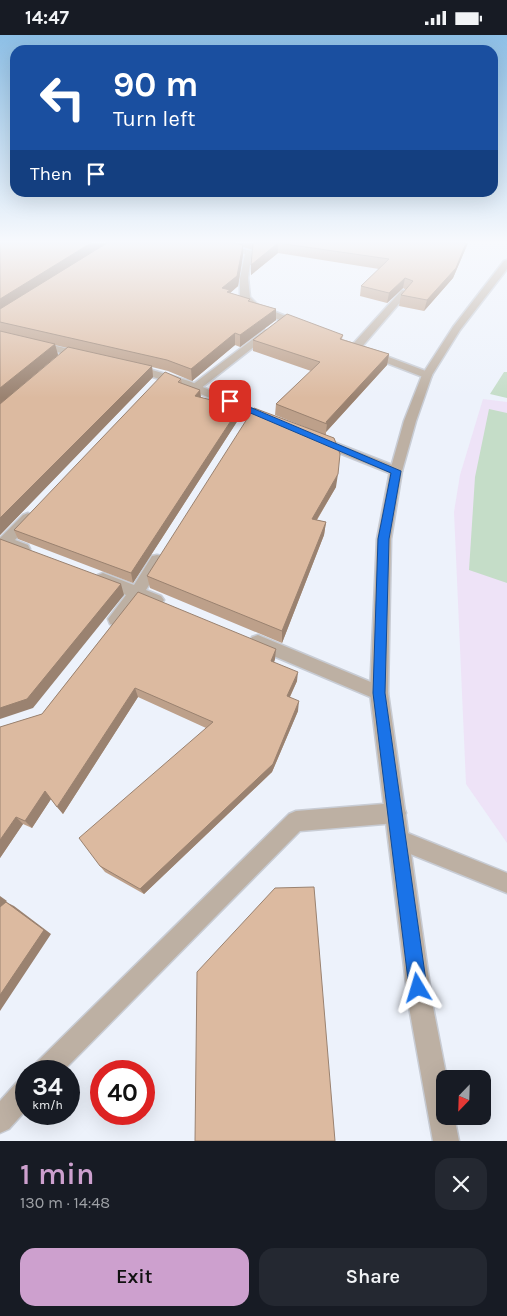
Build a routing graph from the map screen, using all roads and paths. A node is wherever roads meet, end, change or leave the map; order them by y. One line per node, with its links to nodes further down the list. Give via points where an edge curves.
1 (245, 295): 4 (street, via 249,304)
2 (402, 295): 12 (street, via 351,345)
3 (483, 295): 12 (street)
4 (286, 319): 5 (street); 13 (street)
5 (312, 329)
6 (0, 337): 7 (street)
7 (70, 352): 8 (street); 10 (street)
8 (98, 359)
9 (117, 363): 11 (street)
10 (56, 364)
11 (164, 375): 13 (street); 14 (street)
12 (427, 375): 19 (street)
13 (196, 387): 15 (street)
14 (150, 389)
15 (252, 411): 16 (street); 17 (street)
16 (278, 422)
17 (241, 428)
18 (303, 433): 19 (street)
19 (396, 471): 28 (street, via 384,539)
20 (38, 507): 22 (street, via 5,542)
21 (163, 551): 24 (street)
22 (40, 556)
23 (93, 575): 24 (street)
24 (137, 592): 25 (street); 26 (street)
25 (174, 607)
26 (107, 631)
27 (246, 637): 28 (street)
28 (379, 693): 29 (street)
29 (396, 813): 30 (street); 32 (street, via 296,821)
30 (400, 839): 31 (street); 33 (street, via 421,1007)
31 (507, 883)
32 (57, 1060)
33 (446, 1141)

